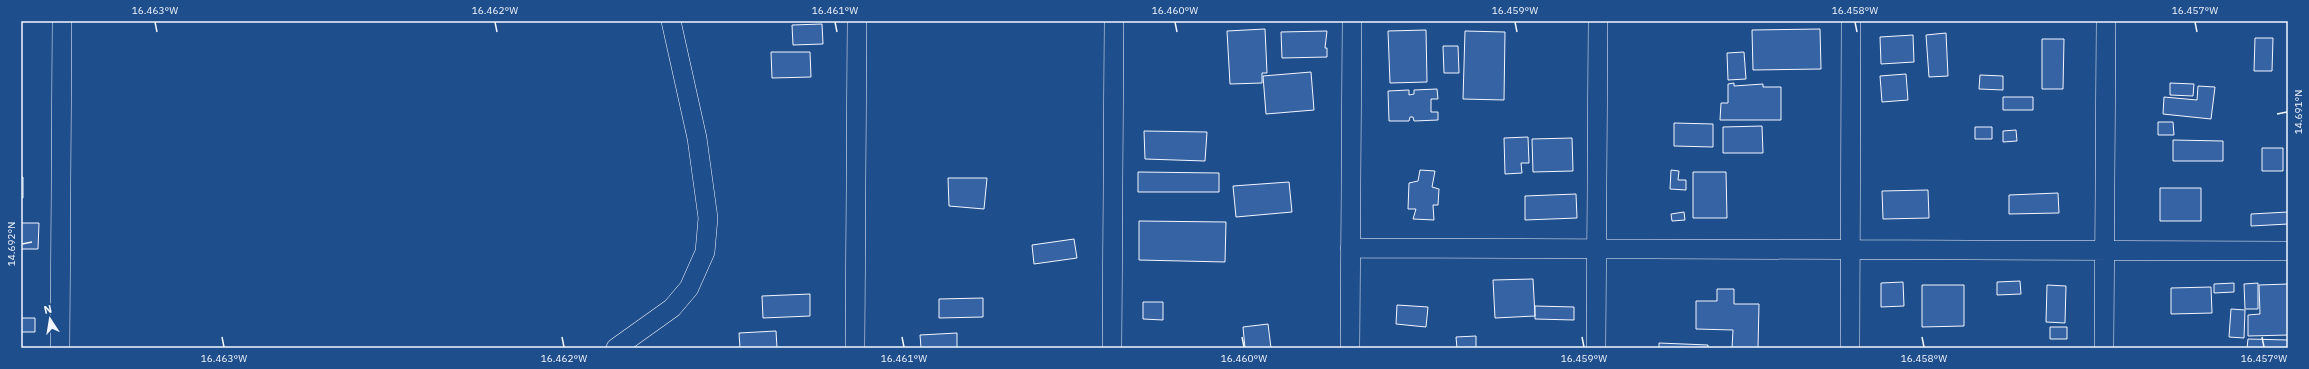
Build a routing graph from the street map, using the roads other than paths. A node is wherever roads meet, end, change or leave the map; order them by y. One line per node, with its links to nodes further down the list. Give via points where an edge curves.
1 (62, 21): 14 (street)
2 (671, 21): 15 (street, via 697,138 708,218 705,252 689,288 672,308)
3 (857, 21): 16 (street)
4 (1114, 21): 17 (street)
5 (1352, 21): 9 (street)
6 (1598, 21): 10 (street)
7 (1851, 21): 11 (street)
8 (2106, 21): 12 (street)
9 (1350, 248): 10 (street); 18 (street)
10 (1597, 249): 11 (street); 19 (street)
11 (1850, 250): 12 (street); 20 (street)
12 (2105, 250): 13 (street); 21 (street)
13 (2288, 251)
14 (60, 348)
15 (616, 348)
16 (855, 348)
17 (1112, 348)
18 (1350, 348)
19 (1596, 348)
20 (1850, 348)
21 (2104, 348)

